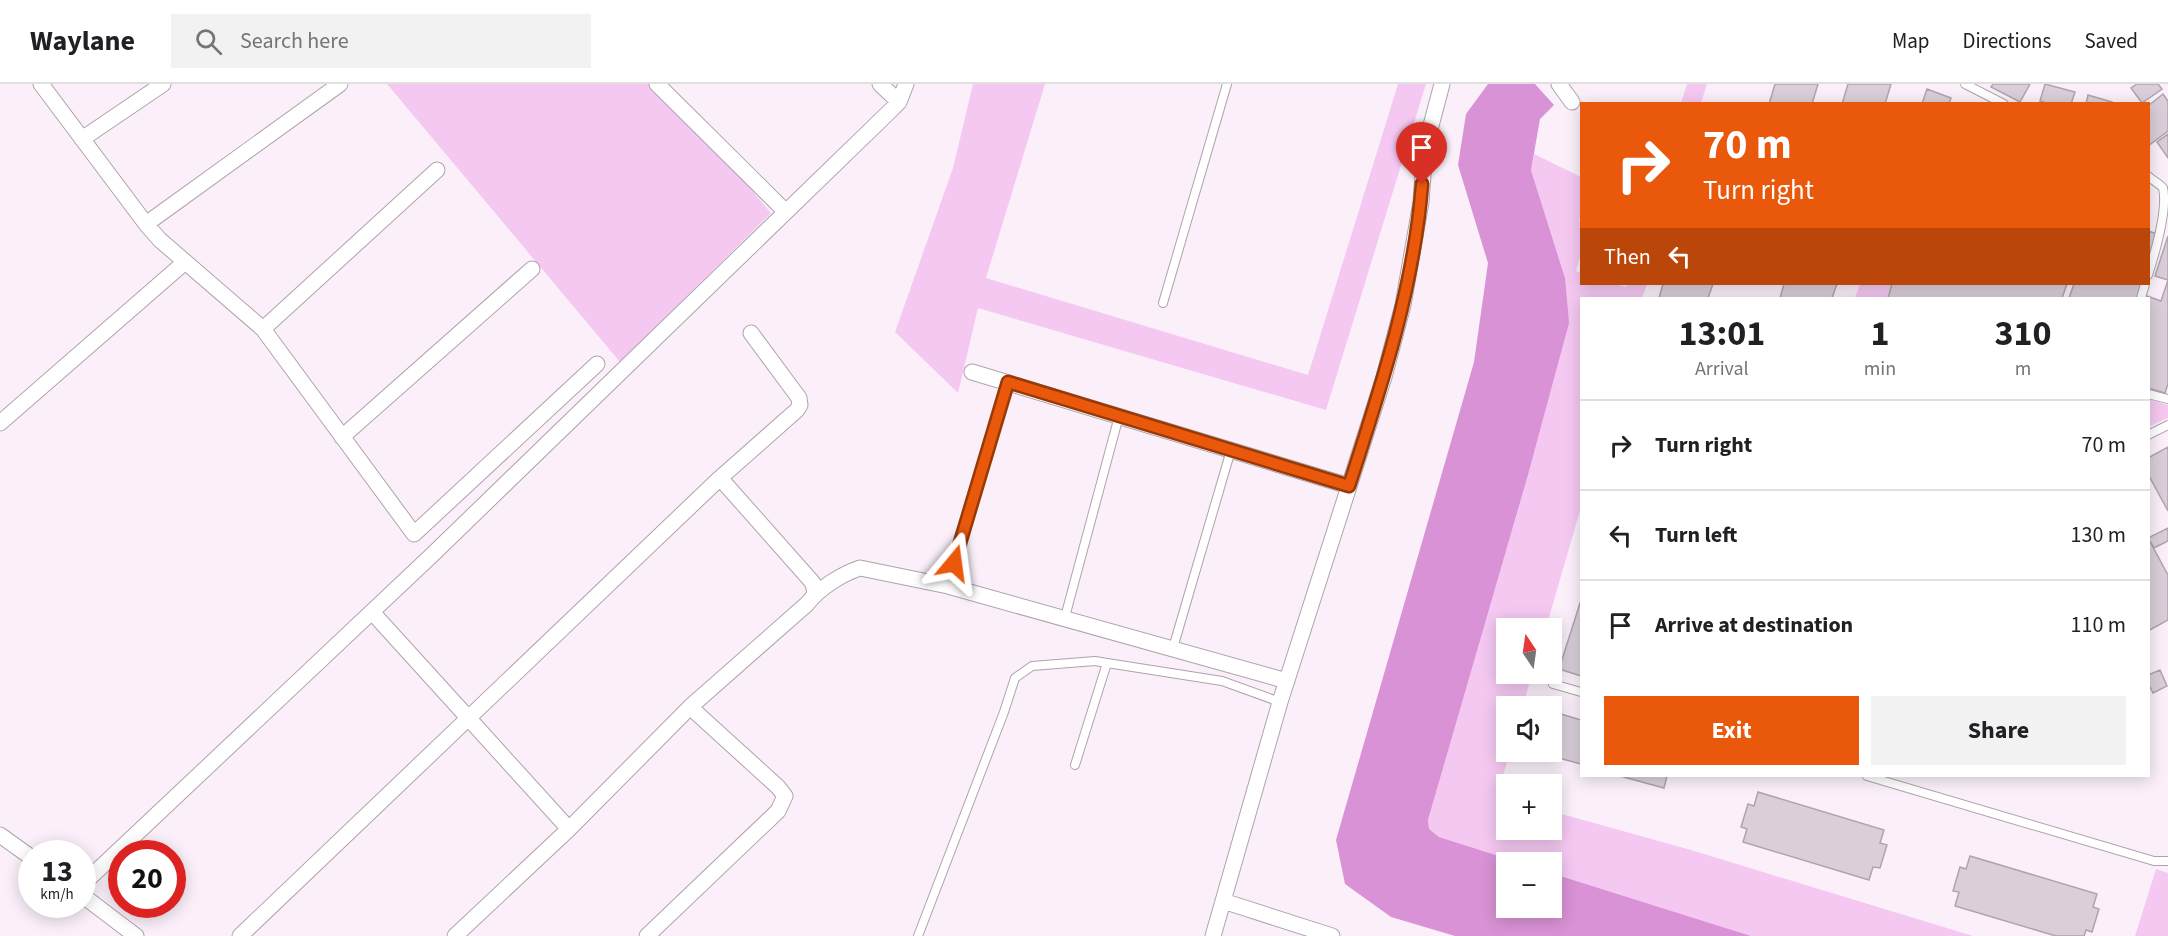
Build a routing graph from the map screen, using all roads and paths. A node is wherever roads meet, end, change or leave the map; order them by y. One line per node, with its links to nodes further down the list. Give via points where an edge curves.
1 (41, 84): 14 (street)
2 (163, 84): 14 (street)
3 (340, 84): 18 (street)
4 (657, 84): 17 (street)
5 (880, 84): 11 (street)
6 (906, 84): 11 (street)
7 (1227, 84): 22 (lane)
8 (1442, 84): 37 (street, via 1425,148 1421,202 1403,305)
9 (1559, 84): 12 (street)
10 (1965, 84): 13 (lane)
11 (899, 102): 17 (street)
12 (1572, 102)
13 (2000, 102)
14 (82, 139): 18 (street)
15 (437, 170): 23 (street)
16 (2150, 178): 21 (lane, via 2163,188 2166,204 2164,226)
17 (786, 212): 40 (street)
18 (146, 224): 19 (street)
19 (186, 262): 23 (street); 31 (street)
20 (532, 269): 34 (street)
21 (2150, 269)
22 (1162, 303)
23 (263, 329): 34 (street)
24 (751, 333): 36 (street, via 799,398 800,405)
25 (597, 364): 34 (street, via 414,534)
26 (972, 372): 27 (street)
27 (1008, 382): 30 (street); 38 (lane)
28 (2150, 394): 29 (lane)
29 (2168, 399)
30 (1119, 416): 35 (street); 41 (lane)
31 (0, 423)
32 (2168, 425): 33 (lane)
33 (2150, 434)
34 (342, 437)
35 (1231, 450): 37 (street); 42 (lane)
36 (720, 478): 39 (street, via 813,583); 49 (street)
37 (1349, 486): 44 (street)
38 (948, 586): 39 (street, via 860,568); 41 (street)
39 (814, 594): 48 (street)
40 (372, 612): 49 (street); 56 (street)
41 (1065, 617): 42 (street)
42 (1173, 648): 44 (street)
43 (1107, 663): 47 (lane, via 1222,681); 50 (lane); 64 (lane, via 1032,666 1015,678)
44 (1287, 681): 47 (street)
45 (1553, 684): 46 (lane)
46 (1580, 692)
47 (1280, 702): 57 (street)
48 (690, 707): 52 (street); 63 (street, via 785,796 778,811)
49 (469, 718): 52 (street); 61 (street)
50 (1076, 765)
51 (1870, 777): 55 (lane, via 2154,861)
52 (569, 829): 62 (street)
53 (0, 835): 54 (street)
54 (18, 848)
55 (2168, 861)
56 (96, 872)
57 (1223, 901): 59 (street); 65 (street)
58 (96, 906): 60 (street)
59 (1292, 930): 66 (street)
60 (136, 936)
61 (240, 936)
62 (455, 936)
63 (647, 936)
64 (918, 936)
65 (1213, 936)
66 (1332, 936)

